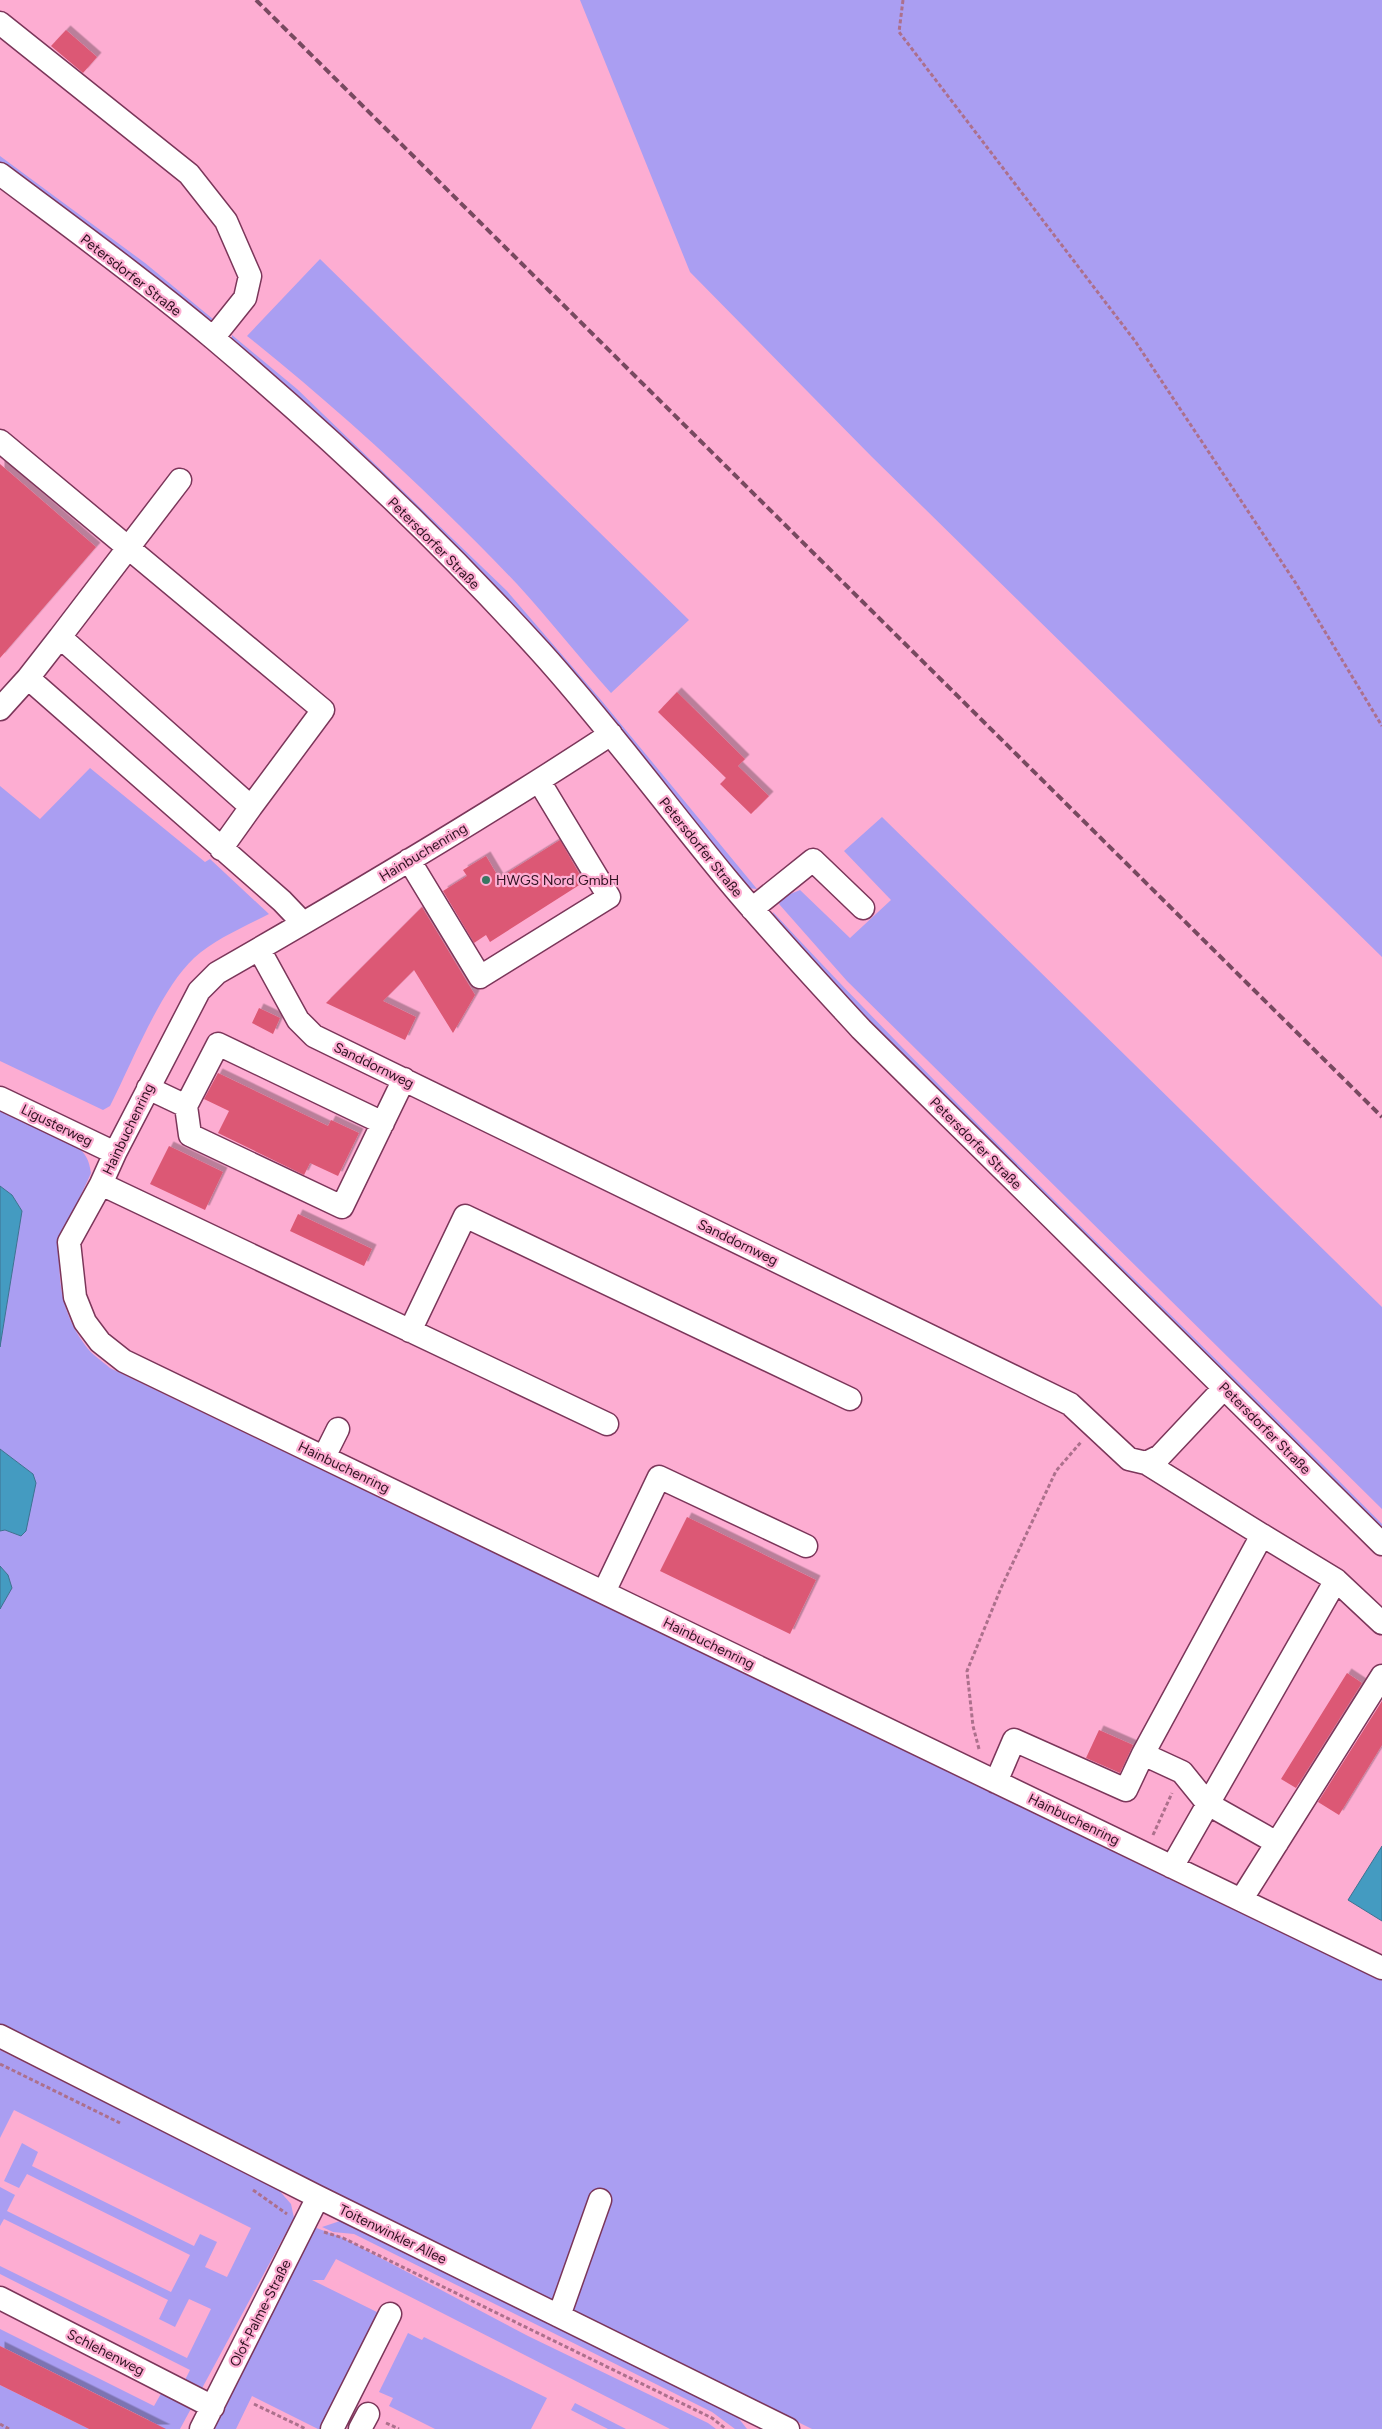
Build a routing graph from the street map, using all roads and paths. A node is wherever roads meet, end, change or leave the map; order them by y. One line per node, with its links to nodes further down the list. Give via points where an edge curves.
1 (903, 0): 11 (path, via 899,32 1135,341 1295,582)
2 (0, 23): 4 (street, via 188,174 226,221 250,276 245,298)
3 (0, 174): 4 (street, Petersdorfer Straße)
4 (213, 338): 12 (street, Petersdorfer Straße, via 365,475 438,546 542,654)
5 (0, 441): 7 (street)
6 (180, 480): 7 (street)
7 (128, 548): 8 (street); 14 (street, via 323,710)
8 (60, 637): 9 (street); 14 (street)
9 (28, 678): 10 (street); 15 (street)
10 (0, 709)
11 (1382, 726)
12 (611, 734): 13 (street, Hainbuchenring); 18 (street, Petersdorfer Straße)
13 (539, 781): 16 (street, Hainbuchenring); 16 (street, via 609,897 480,977)
14 (251, 807): 15 (street)
15 (221, 849): 19 (street)
16 (409, 860): 19 (street, Hainbuchenring)
17 (862, 908): 18 (street, via 813,860)
18 (752, 909): 29 (street, Petersdorfer Straße, via 860,1029)
19 (303, 923): 20 (street, Hainbuchenring)
20 (259, 948): 21 (street, Sanddornweg, via 298,1020 314,1036); 22 (street, Hainbuchenring, via 217,973 199,990)
21 (404, 1079): 25 (street); 32 (street, Sanddornweg, via 1070,1404)
22 (148, 1088): 24 (street); 26 (street, Hainbuchenring)
23 (0, 1098): 26 (street, Ligusterweg)
24 (186, 1106): 25 (street, via 218,1044); 25 (street, via 190,1135 342,1208)
25 (382, 1123)
26 (115, 1153): 27 (street, Hainbuchenring)
27 (101, 1184): 28 (street); 34 (street, Hainbuchenring, via 69,1242 75,1297 85,1322 100,1342 124,1361)
28 (410, 1331): 30 (street, via 465,1216); 31 (street)
29 (1224, 1388): 35 (street, via 1160,1456); 37 (street, Petersdorfer Straße)
30 (850, 1399)
31 (607, 1424)
32 (1095, 1427): 35 (street, Sanddornweg, via 1129,1459); 44 (path, via 1056,1471 1001,1588 967,1671 979,1750)
33 (338, 1429): 34 (street)
34 (324, 1458): 40 (street, Hainbuchenring)
35 (1146, 1463): 36 (street, Sanddornweg)
36 (1262, 1535): 39 (street, Sanddornweg); 43 (street)
37 (1382, 1544)
38 (806, 1546): 40 (street, via 659,1477)
39 (1336, 1580): 41 (street, Sanddornweg); 47 (street)
40 (604, 1592): 44 (street, Hainbuchenring)
41 (1382, 1622)
42 (1382, 1676): 49 (street)
43 (1143, 1754): 45 (street); 46 (street, via 1126,1790 1014,1740)
44 (972, 1770): 46 (street, Hainbuchenring)
45 (1182, 1772): 47 (street); 48 (path)
46 (996, 1782): 50 (street, Hainbuchenring)
47 (1208, 1804): 49 (street); 50 (street)
48 (1157, 1826)
49 (1277, 1843): 51 (street)
50 (1172, 1866): 51 (street, Hainbuchenring)
51 (1241, 1900): 52 (street, Hainbuchenring)
52 (1382, 1968)
53 (0, 2036): 57 (street, Toitenwinkler Allee)
54 (0, 2064): 55 (path)
55 (129, 2128)
56 (250, 2187): 59 (path, via 278,2210)
57 (318, 2197): 59 (street, Olof-Palme-Straße); 62 (street, Toitenwinkler Allee)
58 (600, 2200): 62 (street)
59 (306, 2224): 64 (street, Olof-Palme-Straße); 71 (path, via 343,2238 712,2418)
60 (0, 2298): 64 (street, Schlehenweg)
61 (390, 2314): 70 (street)
62 (559, 2316): 66 (street, Toitenwinkler Allee)
63 (254, 2404): 69 (path)
64 (213, 2407): 68 (street, Olof-Palme-Straße)
65 (0, 2424): 67 (path)
66 (775, 2426)
67 (9, 2429)
68 (201, 2429)
69 (306, 2429)
70 (332, 2429)
71 (726, 2429)

